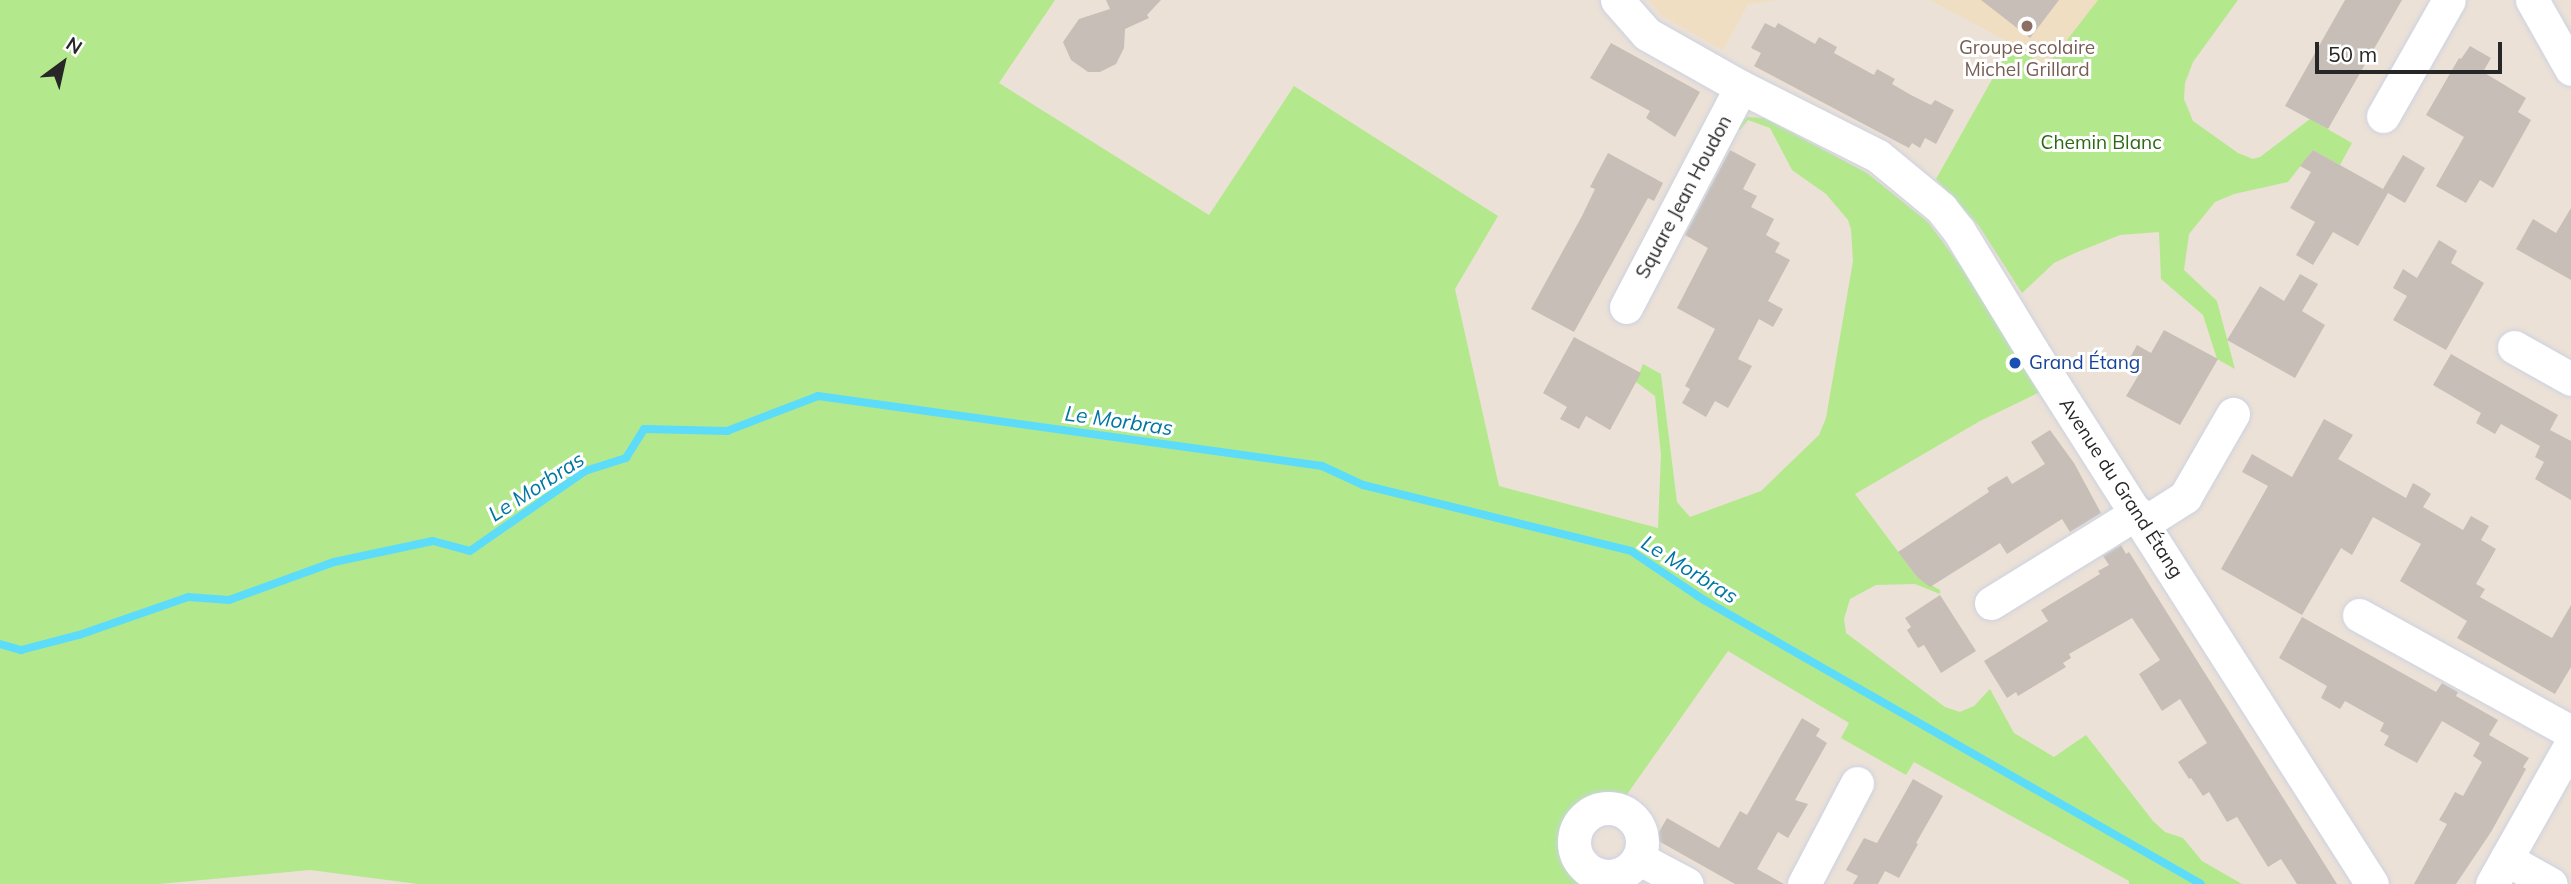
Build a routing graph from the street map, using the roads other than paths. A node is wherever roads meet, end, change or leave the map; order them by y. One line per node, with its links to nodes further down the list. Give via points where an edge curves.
1 (1617, 0): 5 (street, Avenue du Grand Étang, via 1647,34)
2 (2449, 0): 6 (street)
3 (2532, 0): 4 (street)
4 (2571, 69)
5 (1741, 87): 7 (street, Square Jean Houdon); 11 (street, Avenue du Grand Étang, via 1878,156 1941,208)
6 (2383, 116)
7 (1626, 307)
8 (2514, 347): 9 (street)
9 (2571, 379)
10 (2233, 414): 11 (street, via 2185,497)
11 (2141, 518): 12 (street); 21 (street, Avenue du Grand Étang)
12 (1992, 603)
13 (2359, 615): 14 (street)
14 (2571, 732)
15 (2571, 744): 18 (street)
16 (1857, 783): 20 (street)
17 (1639, 858): 19 (street)
18 (2499, 872): 22 (street)
19 (1687, 884)
20 (1804, 884)
21 (2372, 884)
22 (2551, 884)

